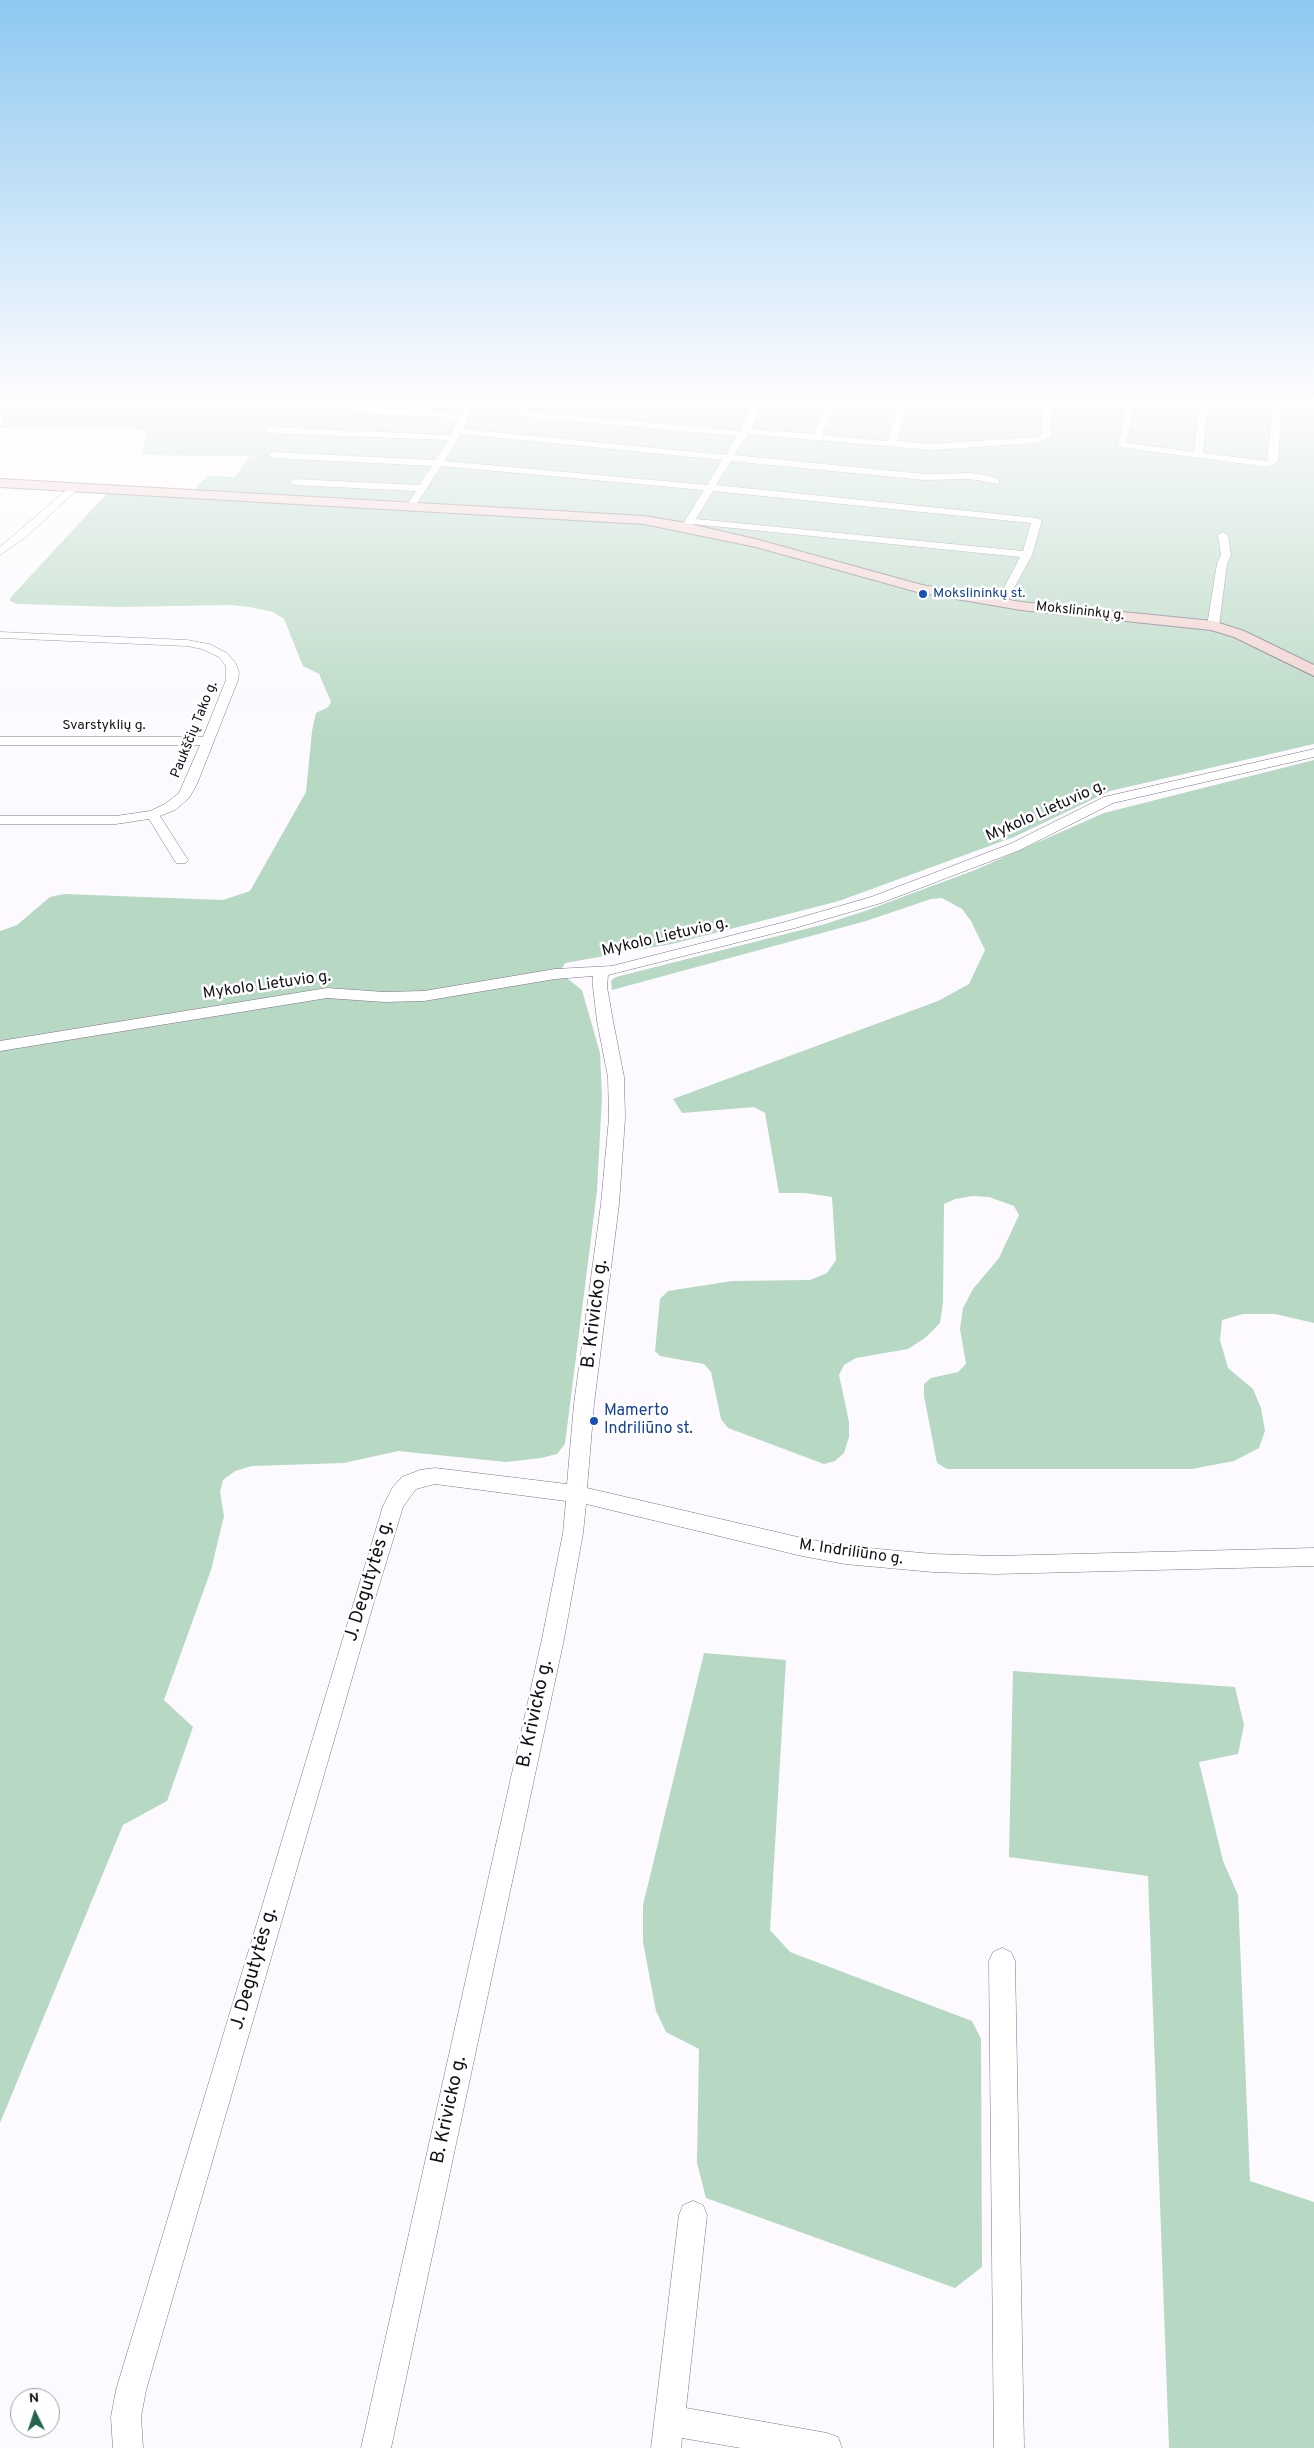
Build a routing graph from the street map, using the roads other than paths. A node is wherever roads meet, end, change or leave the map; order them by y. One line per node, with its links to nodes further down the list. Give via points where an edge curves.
1 (46, 513): 7 (street)
2 (541, 513): 5 (street, Mokslininkų g.)
3 (694, 513): 5 (street)
4 (970, 513): 8 (street, via 1037,520)
5 (688, 524): 8 (street); 9 (street, Mokslininkų g., via 906,586)
6 (1223, 535): 10 (street, via 1226,554)
7 (0, 552)
8 (1027, 555): 9 (street)
9 (1001, 603): 10 (street, Mokslininkų g.)
10 (1213, 626): 12 (street, Mokslininkų g., via 1239,634)
11 (0, 635): 14 (street, Paukščių Tako g., via 176,641 205,646 217,652 232,666 232,680)
12 (1314, 671)
13 (0, 741): 14 (street, Svarstyklių g.)
14 (208, 741): 16 (street, Paukščių Tako g., via 184,795)
15 (1314, 753): 19 (street, Mykolo Lietuvio g., via 1109,800 1015,847 876,900 790,925)
16 (153, 815): 17 (street, Paukščių Tako g., via 116,820); 18 (street)
17 (0, 820)
18 (181, 860)
19 (601, 971): 20 (street, Mykolo Lietuvio g., via 555,974 424,996 327,993); 22 (street, B. Krivicko g., via 603,1008 616,1077 617,1118 610,1204 584,1404)
20 (0, 1046)
21 (400, 1493): 22 (street, M. Indriliūno g., via 409,1483 435,1476); 27 (street, J. Degutytės g., via 360,1611 131,2390 126,2417)
22 (578, 1494): 23 (street, M. Indriliūno g., via 802,1547 845,1555 924,1562 995,1565); 28 (street, B. Krivicko g., via 552,1640)
23 (1314, 1557)
24 (1002, 1961): 30 (street)
25 (693, 2215): 26 (street)
26 (667, 2434): 29 (street)
27 (128, 2448)
28 (376, 2448)
29 (827, 2448)
30 (1010, 2448)

